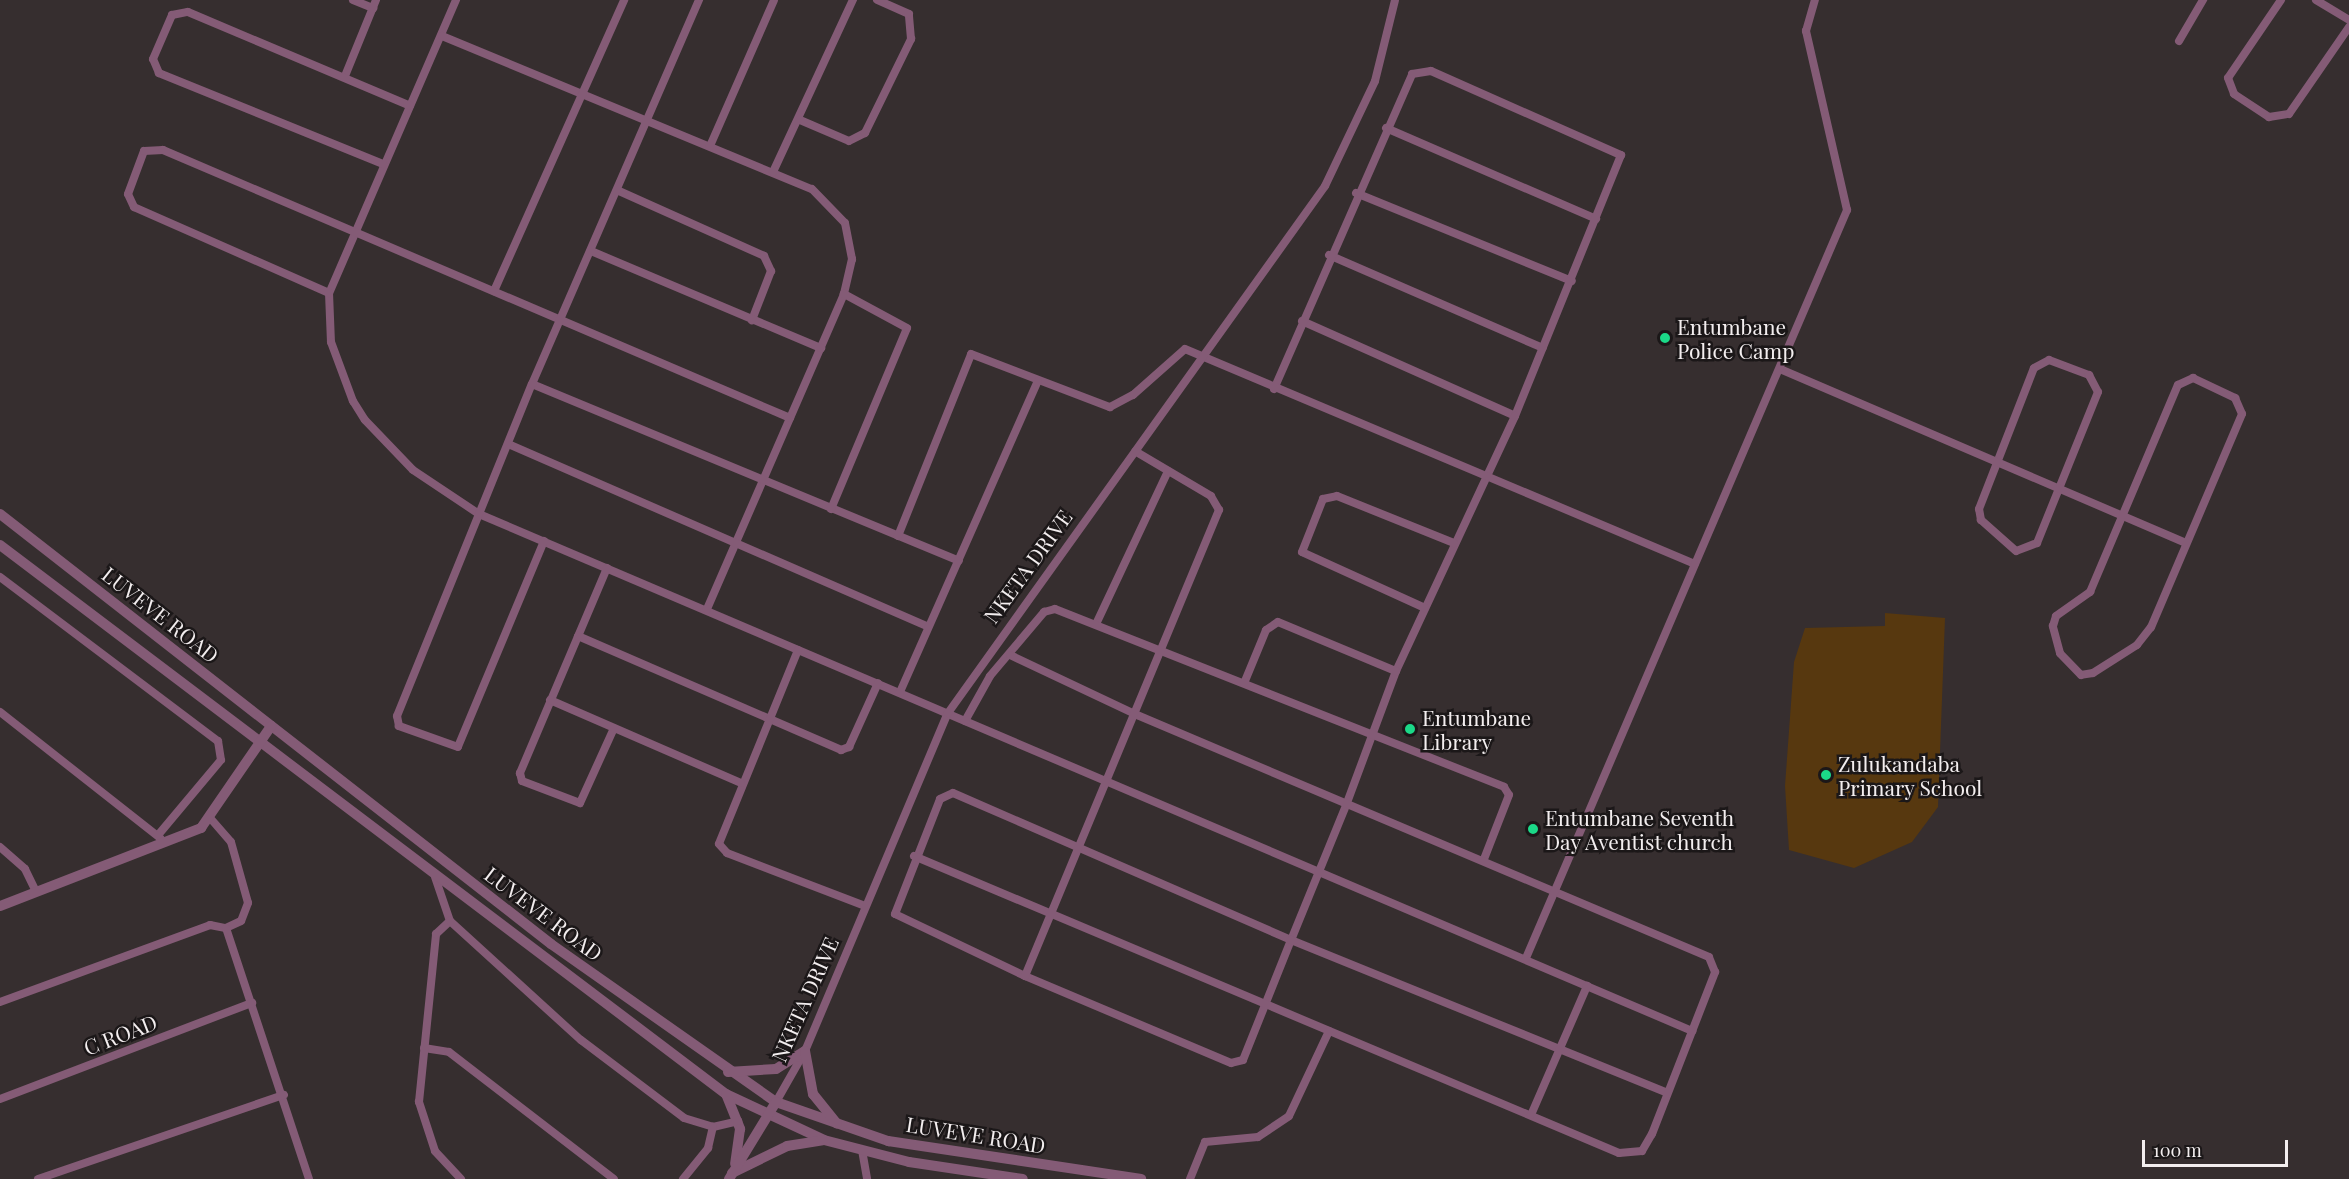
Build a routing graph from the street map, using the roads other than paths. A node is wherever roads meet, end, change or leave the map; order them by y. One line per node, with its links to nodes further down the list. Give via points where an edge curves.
1 (353, 0): 13 (street)
2 (456, 0): 16 (street)
3 (624, 0): 19 (street)
4 (699, 0): 22 (street)
5 (774, 0): 24 (street)
6 (853, 0): 21 (street)
7 (877, 0): 21 (street, via 909,14 911,39 865,133 849,141)
8 (1395, 0): 42 (street, NKETA DRIVE, via 1376,81 1325,186)
9 (1815, 0): 43 (street, via 1806,32 1847,210)
10 (2203, 0): 17 (street)
11 (2281, 0): 15 (street, via 2228,78 2234,94 2269,117 2286,117)
12 (2316, 0): 14 (street)
13 (375, 4): 18 (street)
14 (2349, 20)
15 (2349, 27)
16 (442, 36): 19 (street); 20 (street)
17 (2179, 41)
18 (345, 76): 20 (street); 25 (street, via 182,10 172,15 153,58 159,73)
19 (583, 96): 22 (street); 34 (street)
20 (410, 106): 25 (street)
21 (800, 120): 26 (street)
22 (646, 123): 24 (street); 27 (street)
23 (1386, 128): 28 (street); 29 (street); 29 (street, via 1412,74 1424,69 1466,85 1621,155)
24 (710, 146): 26 (street)
25 (382, 164): 30 (street)
26 (773, 172): 36 (street, via 812,189 845,223 852,259)
27 (619, 191): 31 (street); 38 (street, via 764,256 771,271)
28 (1356, 193): 32 (street); 33 (street)
29 (1596, 219): 33 (street)
30 (353, 231): 34 (street); 35 (street); 35 (street, via 163,150 144,151 128,194 134,207)
31 (591, 251): 37 (street); 38 (street)
32 (1329, 255): 39 (street); 41 (street)
33 (1572, 281): 41 (street)
34 (494, 291): 37 (street)
35 (329, 292): 58 (street, via 331,342 365,420 413,470)
36 (844, 294): 40 (street); 56 (street, via 907,328)
37 (558, 319): 45 (street); 48 (street)
38 (752, 320): 40 (street)
39 (1302, 321): 46 (street); 47 (street)
40 (821, 348): 48 (street)
41 (1543, 348): 47 (street)
42 (1204, 358): 44 (street, via 1179,351 1133,395 1110,407); 46 (street); 50 (street, NKETA DRIVE)
43 (1780, 369): 51 (street); 67 (street)
44 (1038, 381): 60 (street, via 976,354 969,356); 66 (street)
45 (532, 384): 49 (street); 54 (street)
46 (1274, 389): 53 (street)
47 (1515, 416): 53 (street)
48 (790, 418): 54 (street)
49 (508, 444): 58 (street); 62 (street)
50 (1135, 452): 52 (street); 84 (street, NKETA DRIVE)
51 (1996, 459): 55 (street); 55 (street, via 1979,516 2016,552 2037,543); 55 (street, via 2034,368 2049,360 2078,370 2095,381 2098,392)
52 (1168, 471): 72 (street); 76 (street, via 1211,496 1219,510)
53 (1488, 473): 63 (street); 67 (street)
54 (764, 481): 56 (street); 62 (street)
55 (2060, 485): 59 (street)
56 (831, 509): 60 (street)
57 (0, 514): 88 (street, LUVEVE ROAD)
58 (479, 514): 61 (street); 61 (street, via 397,716 404,729 458,747)
59 (2120, 514): 64 (street); 64 (street, via 2178,385 2193,378 2235,398 2242,414); 64 (street, via 2090,592 2056,616 2053,626 2060,653 2081,675 2093,673 2143,639)
60 (898, 536): 66 (street)
61 (544, 541): 68 (street)
62 (737, 543): 71 (street); 73 (street)
63 (1454, 543): 70 (street); 70 (street, via 1336,496 1323,499 1302,552)
64 (2185, 543)
65 (0, 545): 91 (street, LUVEVE ROAD)
66 (959, 561): 73 (street)
67 (1695, 564): 104 (street)
68 (607, 568): 71 (street); 74 (street)
69 (0, 577): 96 (street, via 218,741 221,760)
70 (1425, 608): 78 (street)
71 (707, 609): 75 (street)
72 (1097, 622): 76 (street); 77 (street, via 1047,610)
73 (928, 627): 81 (street)
74 (578, 636): 82 (street); 86 (street)
75 (798, 650): 80 (street); 86 (street)
76 (1164, 650): 79 (street); 85 (street)
77 (1011, 655): 85 (street); 87 (street, via 990,676)
78 (1396, 671): 79 (street, via 1278,622 1266,630); 90 (street)
79 (1245, 681): 90 (street)
80 (878, 683): 81 (street); 86 (street, via 846,749)
81 (900, 692): 84 (street)
82 (550, 700): 89 (street); 89 (street, via 520,773 525,782 580,803)
83 (0, 712): 96 (street)
84 (948, 713): 87 (street); 107 (street, NKETA DRIVE)
85 (1137, 715): 92 (street); 94 (street)
86 (769, 719): 93 (street)
87 (965, 721): 92 (street)
88 (271, 726): 91 (street); 123 (street, LUVEVE ROAD, via 551,944)
89 (614, 728): 93 (street)
90 (1372, 738): 94 (street); 101 (street, via 1507,789)
91 (260, 742): 95 (street); 103 (street, LUVEVE ROAD)
92 (1106, 781): 99 (street); 102 (street)
93 (741, 783): 107 (street, via 719,840 721,848)
94 (1347, 803): 101 (street); 102 (street)
95 (211, 819): 98 (street); 110 (street, via 231,842 248,903 241,921)
96 (159, 834): 98 (street)
97 (0, 847): 105 (street, via 25,869)
98 (161, 847): 105 (street)
99 (1078, 847): 100 (street, via 946,793); 108 (street); 111 (street)
100 (914, 856): 108 (street); 113 (street, via 894,909 899,921)
101 (1484, 859): 104 (street)
102 (1320, 871): 111 (street); 112 (street)
103 (435, 877): 109 (street); 125 (street, LUVEVE ROAD)
104 (1553, 888): 112 (street); 119 (street, via 1709,957 1715,972)
105 (36, 892): 106 (street)
106 (0, 906)
107 (865, 906): 122 (street, NKETA DRIVE)
108 (1050, 912): 113 (street); 117 (street)
109 (450, 921): 120 (street, via 436,934); 132 (street, via 581,1040 692,1123)
110 (226, 928): 115 (street, via 210,925); 116 (street)
111 (1291, 940): 117 (street); 121 (street)
112 (1526, 958): 114 (street)
113 (1025, 976): 117 (street, via 1238,1064)
114 (1587, 986): 119 (street); 121 (street)
115 (0, 1002)
116 (252, 1003): 126 (street); 127 (street, C ROAD)
117 (1265, 1005): 118 (street)
118 (1329, 1031): 129 (street); 146 (street, via 1289,1116 1258,1137 1205,1142)
119 (1692, 1031): 124 (street)
120 (424, 1048): 140 (street, via 419,1102 425,1127 438,1156); 141 (street, via 449,1052)
121 (1560, 1051): 124 (street); 129 (street)
122 (805, 1052): 123 (street, via 776,1070); 128 (street, NKETA DRIVE); 133 (street, via 817,1103)
123 (727, 1072): 128 (street, LUVEVE ROAD)
124 (1665, 1092): 129 (street, via 1652,1134 1635,1154)
125 (726, 1094): 130 (street, LUVEVE ROAD); 131 (street)
126 (284, 1095): 137 (street); 139 (street)
127 (0, 1099)
128 (777, 1102): 130 (street, NKETA DRIVE); 133 (street, LUVEVE ROAD)
129 (1532, 1115)
130 (767, 1118): 134 (street, LUVEVE ROAD); 136 (street, NKETA DRIVE)
131 (738, 1121): 132 (street); 136 (street)
132 (713, 1127): 142 (street, via 708,1148)
133 (841, 1128): 145 (street, LUVEVE ROAD, via 939,1150)
134 (824, 1140): 135 (street, LUVEVE ROAD); 136 (street, via 787,1146)
135 (862, 1150): 138 (street, LUVEVE ROAD); 143 (street)
136 (731, 1176)
137 (306, 1178)
138 (1006, 1178): 144 (street, LUVEVE ROAD)
139 (38, 1179)
140 (461, 1179)
141 (614, 1179)
142 (683, 1179)
143 (867, 1179)
144 (1023, 1179)
145 (1141, 1179)
146 (1190, 1179)

